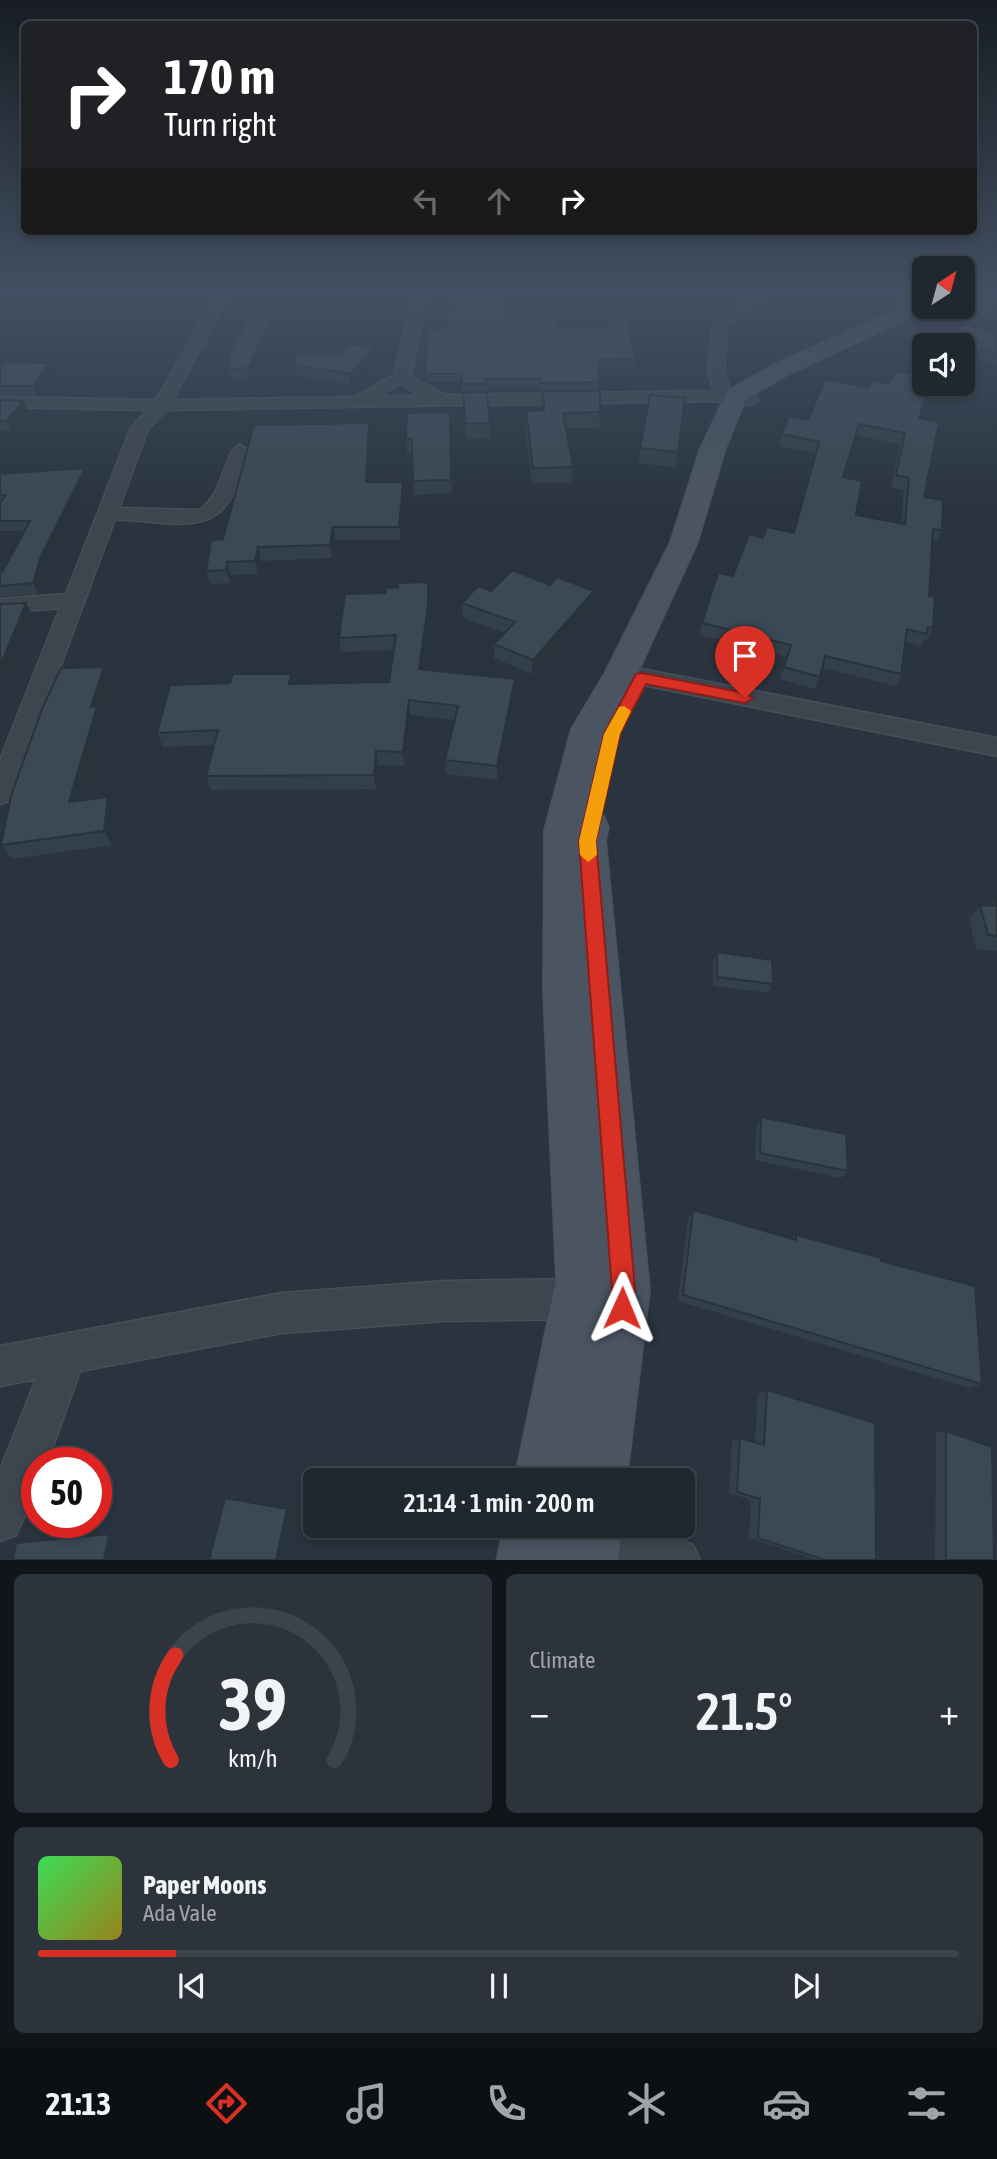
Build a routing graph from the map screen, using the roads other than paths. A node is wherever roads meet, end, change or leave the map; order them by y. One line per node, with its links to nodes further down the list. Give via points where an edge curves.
1 (184, 365): 11 (street)
2 (405, 365): 6 (street)
3 (717, 365): 7 (street, via 716,372)
4 (791, 365): 7 (main road)
5 (820, 365): 7 (main road)
6 (402, 378): 8 (street); 9 (street)
7 (736, 398): 8 (street); 16 (main road, via 730,452 702,548 671,624)
8 (441, 400): 9 (street)
9 (354, 401): 11 (street)
10 (0, 402): 11 (street)
11 (161, 405): 13 (street, via 140,428)
12 (240, 450): 13 (street, via 219,509 207,516)
13 (108, 513): 14 (street)
14 (75, 600): 15 (street); 18 (street)
15 (0, 606)
16 (631, 675): 17 (street); 19 (main road, via 588,729 564,830 565,992 583,1280); 20 (main road, via 587,841)
17 (997, 747)
18 (0, 794)
19 (579, 1297): 20 (street); 21 (street, via 282,1313); 23 (main road)
20 (622, 1308): 24 (main road)
21 (66, 1354): 22 (street); 25 (street, via 31,1451)
22 (0, 1366)
23 (546, 1468)
24 (599, 1468)
25 (0, 1519)
26 (533, 1538): 29 (main road)
27 (589, 1538): 30 (main road)
28 (629, 1538): 31 (street)
29 (528, 1560)
30 (586, 1560)
31 (677, 1560)

